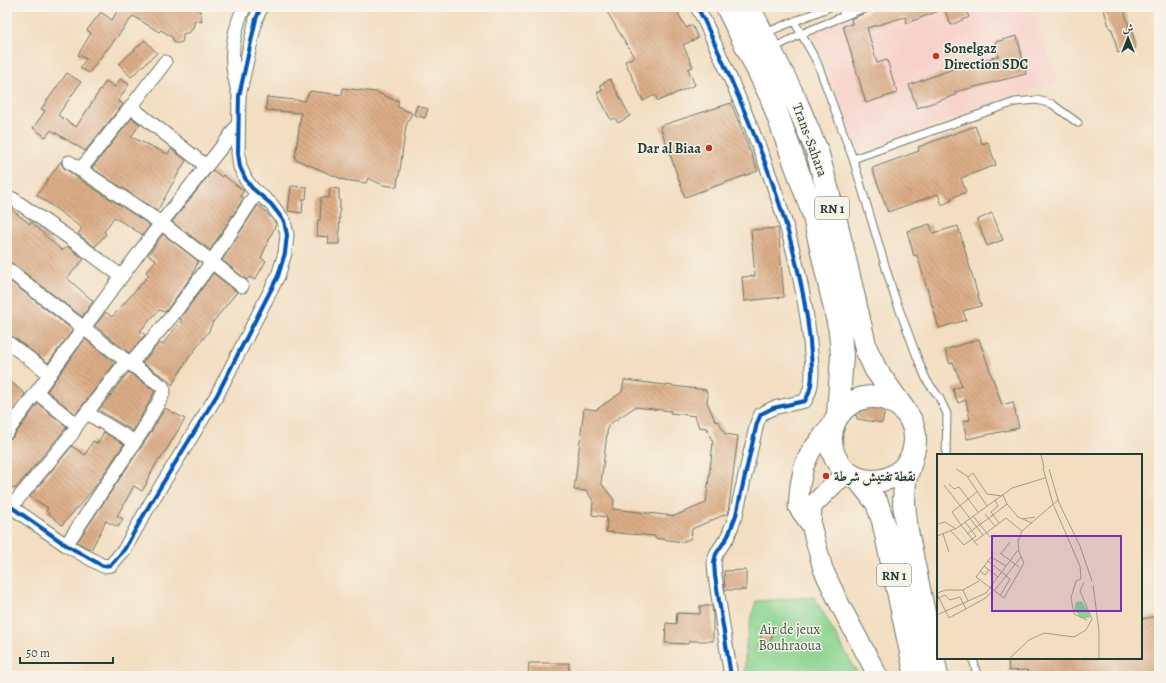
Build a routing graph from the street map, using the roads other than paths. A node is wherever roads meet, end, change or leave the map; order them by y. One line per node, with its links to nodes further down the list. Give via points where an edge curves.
1 (244, 7): 14 (street, via 233,47 232,66)
2 (261, 7): 14 (street)
3 (697, 7): 45 (street, via 748,118 776,193 800,275 812,369 809,395 805,401 773,408 762,414 757,423 736,515 728,536 716,554 715,576)
4 (727, 7): 12 (highway, Trans-Sahara / RN 1)
5 (750, 7): 12 (highway, Trans-Sahara / RN 1)
6 (830, 7): 10 (lane)
7 (841, 7): 9 (lane)
8 (866, 7): 9 (lane)
9 (844, 15): 11 (lane)
10 (794, 21): 11 (lane); 12 (lane)
11 (801, 34): 12 (lane); 18 (lane, via 817,62)
12 (757, 45): 32 (highway, Trans-Sahara / RN 1, via 795,99 816,151 836,221 866,349 876,370); 34 (highway, Trans-Sahara / RN 1, via 771,97 813,213 840,331 842,356)
13 (164, 62): 15 (street)
14 (239, 96): 17 (street)
15 (131, 107): 19 (street); 22 (street, via 75,166)
16 (1078, 123): 18 (lane, via 1052,104 1037,100 1015,102)
17 (238, 124): 19 (street); 20 (street, via 240,167 246,180)
18 (853, 159): 39 (lane, via 894,295 916,355 927,381 947,414)
19 (206, 166): 22 (street)
20 (257, 192): 23 (street); 43 (street, via 271,204 284,221 285,253 278,276 217,395 124,550 114,562 102,566)
21 (7, 198): 25 (street, via 13,199)
22 (161, 223): 23 (street); 25 (street)
23 (212, 262): 26 (street); 29 (street, via 172,316)
24 (7, 269): 27 (street)
25 (121, 276): 27 (street)
26 (242, 286)
27 (84, 327): 29 (street); 30 (street)
28 (7, 342): 30 (street)
29 (129, 363): 33 (street, via 122,367); 37 (street, via 164,390)
30 (50, 374): 31 (street)
31 (37, 393): 35 (street); 36 (street)
32 (905, 411): 34 (highway, via 883,398 870,397 858,399 847,405); 38 (highway, via 912,423)
33 (87, 413): 35 (street); 37 (street)
34 (836, 419): 40 (highway, via 830,432 833,455 839,466); 42 (main road, via 811,451 804,466 798,507)
35 (77, 425): 41 (street)
36 (7, 432)
37 (135, 442): 43 (street)
38 (914, 451): 40 (highway, via 908,464 898,474 886,480 872,482); 48 (highway, RN 1, via 905,481 904,503 907,531)
39 (946, 454)
40 (853, 477): 42 (main road, via 829,489 812,506); 47 (highway, RN 1, via 877,503 883,521)
41 (9, 506): 43 (street)
42 (811, 525): 46 (main road, via 823,570)
43 (66, 544)
44 (973, 659): 49 (lane)
45 (731, 676)
46 (878, 676)
47 (916, 676)
48 (938, 676)
49 (977, 676)

